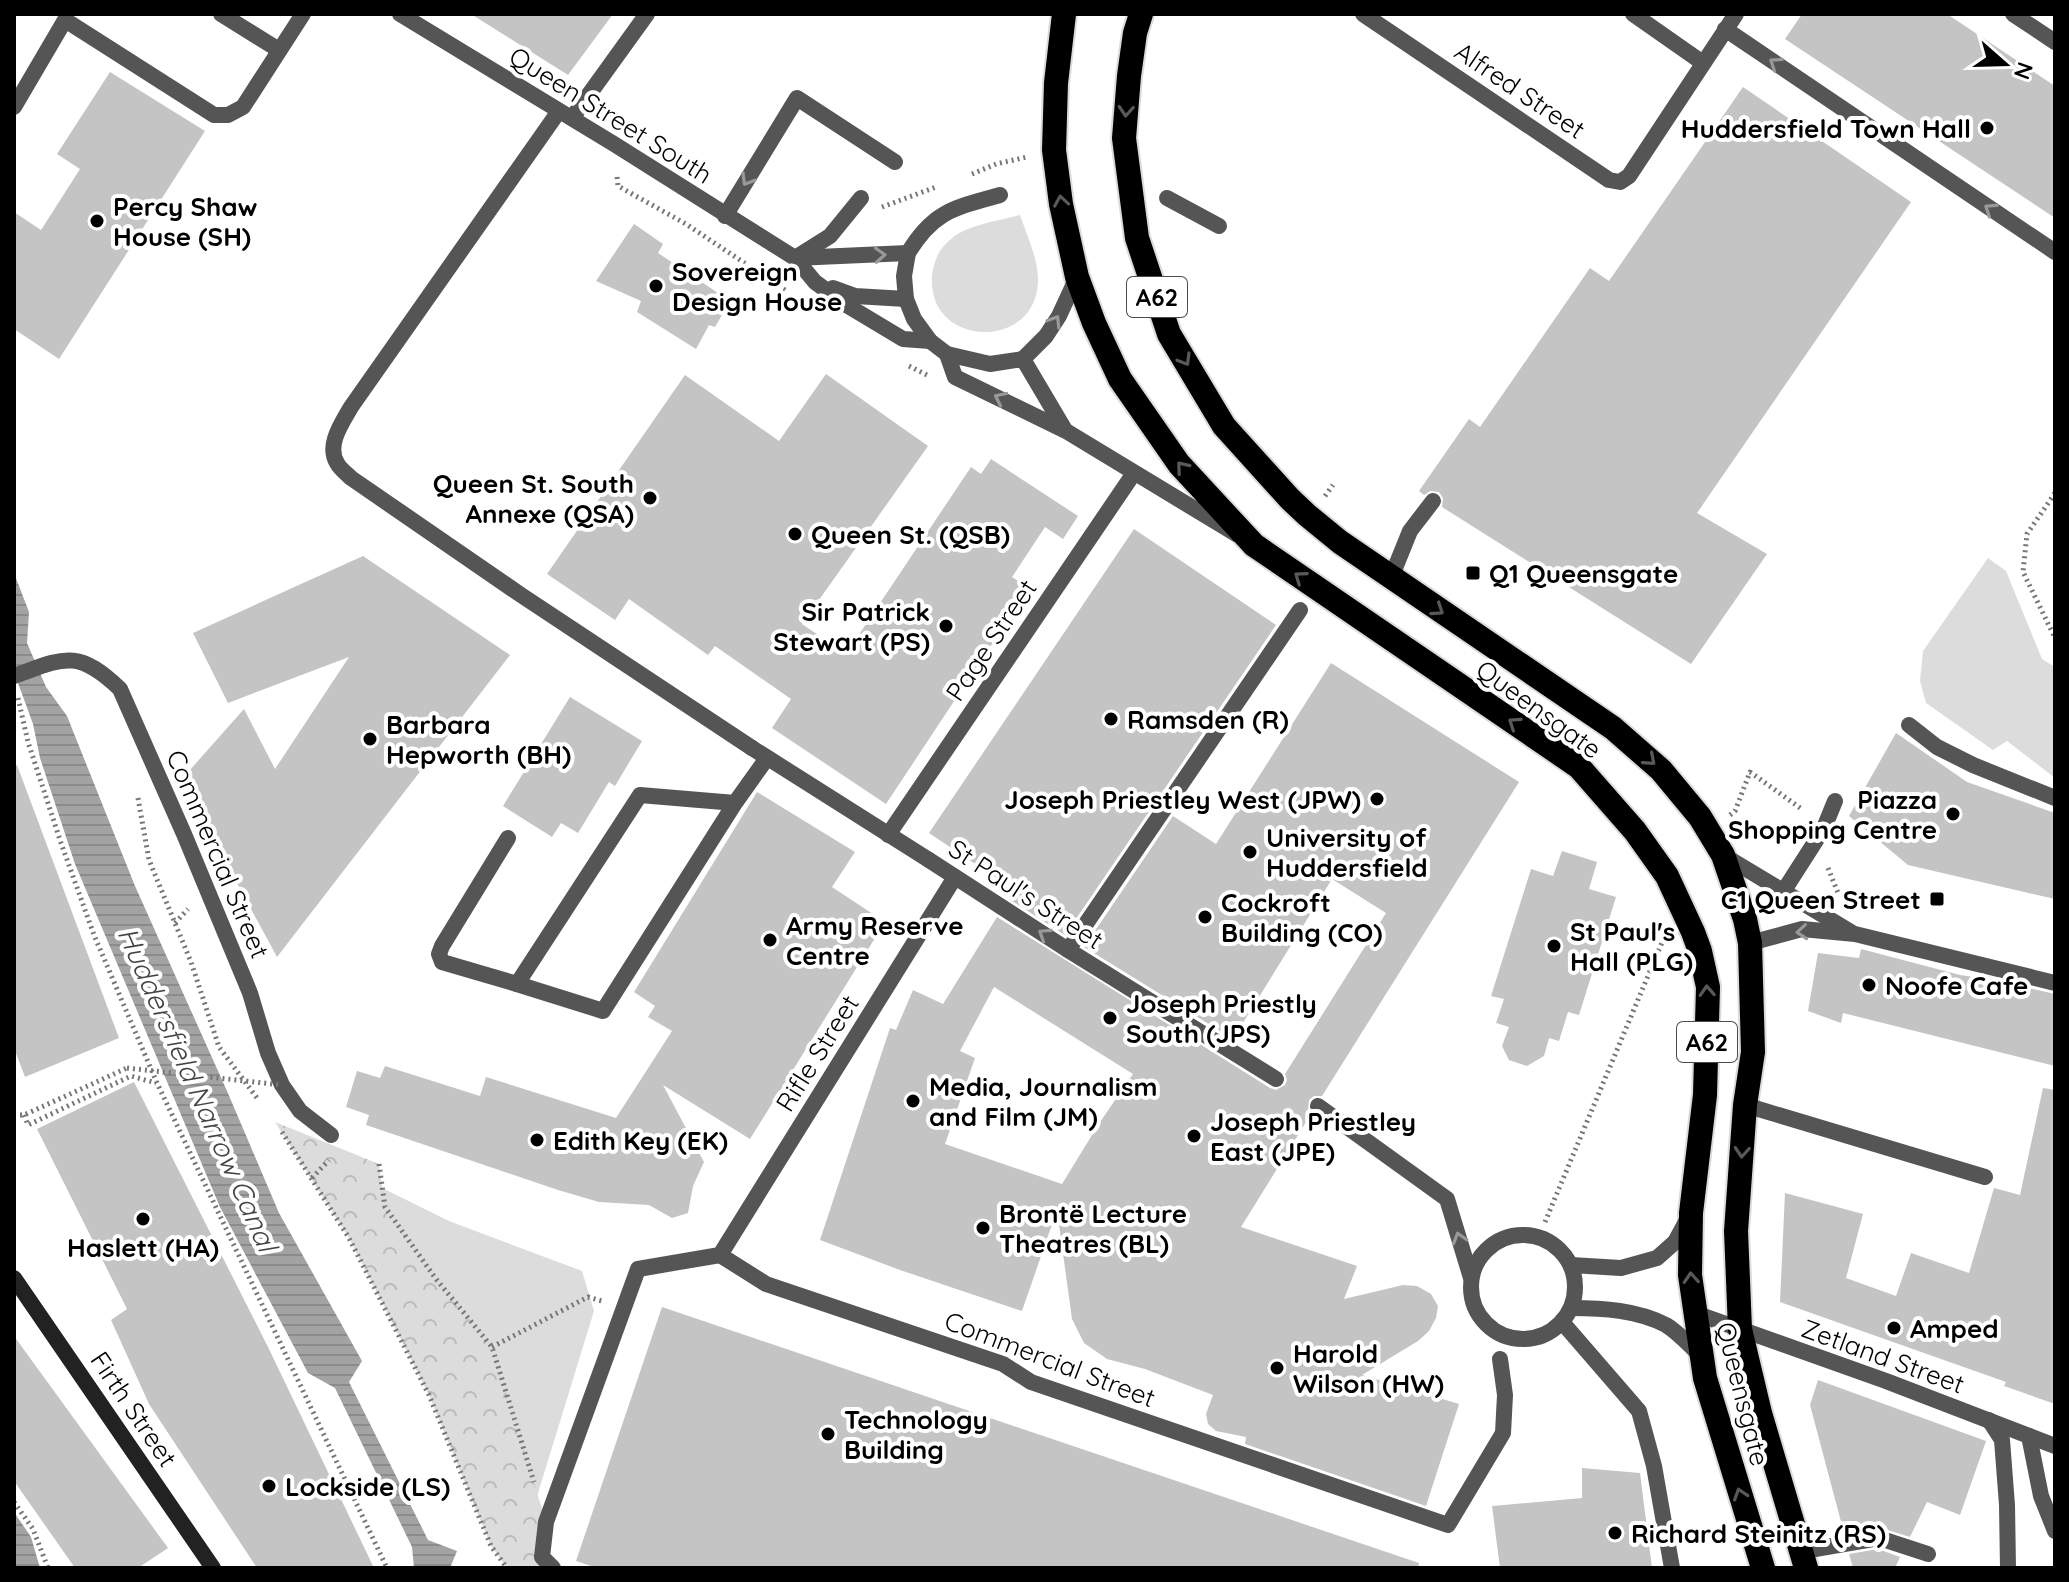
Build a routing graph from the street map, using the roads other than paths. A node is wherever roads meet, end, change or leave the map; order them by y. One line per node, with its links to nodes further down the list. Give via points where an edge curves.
1 (221, 14): 14 (street)
2 (303, 14): 14 (street)
3 (400, 14): 17 (street, Queen Street South)
4 (647, 14): 17 (street, St Paul's Street)
5 (1064, 14): 27 (highway, Queensgate / A62, one-way to 5, via 1054,150)
6 (1363, 14): 15 (street, Alfred Street, via 1609,180 1620,182)
7 (1633, 14): 15 (street)
8 (1736, 14): 12 (street)
9 (2013, 14): 13 (street)
10 (63, 16): 14 (street, via 214,115 243,107); 16 (street)
11 (1141, 20): 37 (highway, Queensgate / A62, one-way to 37, via 1124,138 1137,238 1169,334 1224,426 1290,499)
12 (1725, 29): 15 (street); 24 (street, one-way to 12)
13 (2055, 42)
14 (279, 50)
15 (1703, 63)
16 (14, 107)
17 (566, 114): 22 (street, Queen Street South); 41 (street, St Paul's Street, via 351,407 332,446 336,463 495,577)
18 (895, 162): 22 (street, one-way to 22, via 797,98)
19 (1000, 195): 25 (street, via 938,217)
20 (861, 198): 26 (street, via 830,236)
21 (1167, 198): 23 (street)
22 (725, 216): 26 (street, Queen Street South)
23 (1219, 226)
24 (2055, 252)
25 (908, 253): 26 (street, one-way to 25); 29 (street, Queen Street South)
26 (795, 258): 28 (street, Queen Street South)
27 (1077, 277): 32 (street, one-way to 27, via 1046,336); 36 (highway, Queensgate / A62, one-way to 27, via 1179,464 1120,379)
28 (815, 282): 29 (street, via 855,296); 30 (street, Queen Street South, via 903,339)
29 (906, 299): 30 (street, Queen Street South)
30 (930, 341): 31 (street, Queen Street South)
31 (947, 354): 32 (street, Queen Street South, via 990,364); 33 (street, Queen Street South, one-way to 31, via 955,377)
32 (1023, 359): 33 (street, Queen Street South)
33 (1066, 431): 34 (street, Queen Street South)
34 (1134, 473): 36 (street, Queen Street South); 45 (street, Page Street)
35 (1433, 501): 37 (street, via 1410,531)
36 (1254, 545): 60 (highway, Queensgate / A62, one-way to 36, via 1705,1095 1708,987 1693,932 1667,876 1579,767)
37 (1391, 578): 47 (highway, Queensgate / A62, one-way to 47, via 1613,728 1661,770)
38 (1300, 610): 52 (street)
39 (14, 676): 58 (street, Commercial Street, via 57,660 75,660 104,673 120,689 250,993 282,1085 300,1111)
40 (1909, 725): 42 (street, via 1961,759)
41 (767, 758): 44 (street); 45 (street, St Paul's Street)
42 (2055, 798)
43 (1835, 801): 49 (street)
44 (735, 803): 54 (street, via 640,795); 54 (street, via 603,1011)
45 (888, 835): 48 (street, St Paul's Street)
46 (508, 838): 54 (street, via 439,954 442,962)
47 (1723, 855): 49 (street); 51 (highway, Queensgate / A62)
48 (955, 877): 52 (street, St Paul's Street, one-way to 48); 61 (street, Rifle Street)
49 (1783, 892): 50 (street)
50 (1861, 936): 51 (street, one-way to 51, via 1802,929); 53 (street)
51 (1750, 943): 56 (highway, Queensgate / A62, via 1753,1052)
52 (1068, 950): 55 (street, St Paul's Street)
53 (2055, 983)
54 (517, 984)
55 (1276, 1079)
56 (1745, 1105): 59 (street); 67 (highway, Queensgate / A62, one-way to 67, via 1736,1231)
57 (1318, 1106): 64 (street, one-way to 57, via 1447,1199)
58 (331, 1135)
59 (1985, 1177)
60 (1691, 1213): 62 (street, via 1675,1242 1657,1258 1621,1268); 65 (highway, Queensgate / A62, one-way to 60)
61 (720, 1255): 69 (street, Commercial Street, via 766,1284 1003,1364 1031,1382 1448,1525 1503,1433); 77 (street, via 638,1269 546,1522 542,1557)
62 (1571, 1265): 64 (street, via 1550,1241 1518,1234 1488,1246); 66 (street, via 1577,1283)
63 (14, 1278): 76 (main road, Firth Street)
64 (1471, 1278): 66 (street, via 1477,1313 1507,1336 1538,1337)
65 (1695, 1313): 67 (street, Zetland Street); 68 (highway, Queensgate / A62)
66 (1566, 1315): 68 (street, via 1606,1308 1644,1317 1668,1326); 78 (street, via 1639,1411)
67 (1740, 1329): 70 (street, Zetland Street); 75 (highway, Queensgate / A62)
68 (1700, 1355): 79 (highway, Queensgate / A62, one-way to 68)
69 (1500, 1359)
70 (1989, 1420): 71 (street, Zetland Street); 80 (street, via 2002,1440)
71 (2029, 1436): 72 (street, Zetland Street); 73 (street, via 2041,1496)
72 (2055, 1446)
73 (2055, 1531)
74 (1928, 1554): 75 (street, via 1879,1538 1815,1549)
75 (1803, 1561)
76 (213, 1568)
77 (553, 1568)
78 (1672, 1568)
79 (1763, 1568)
80 (2008, 1568)

